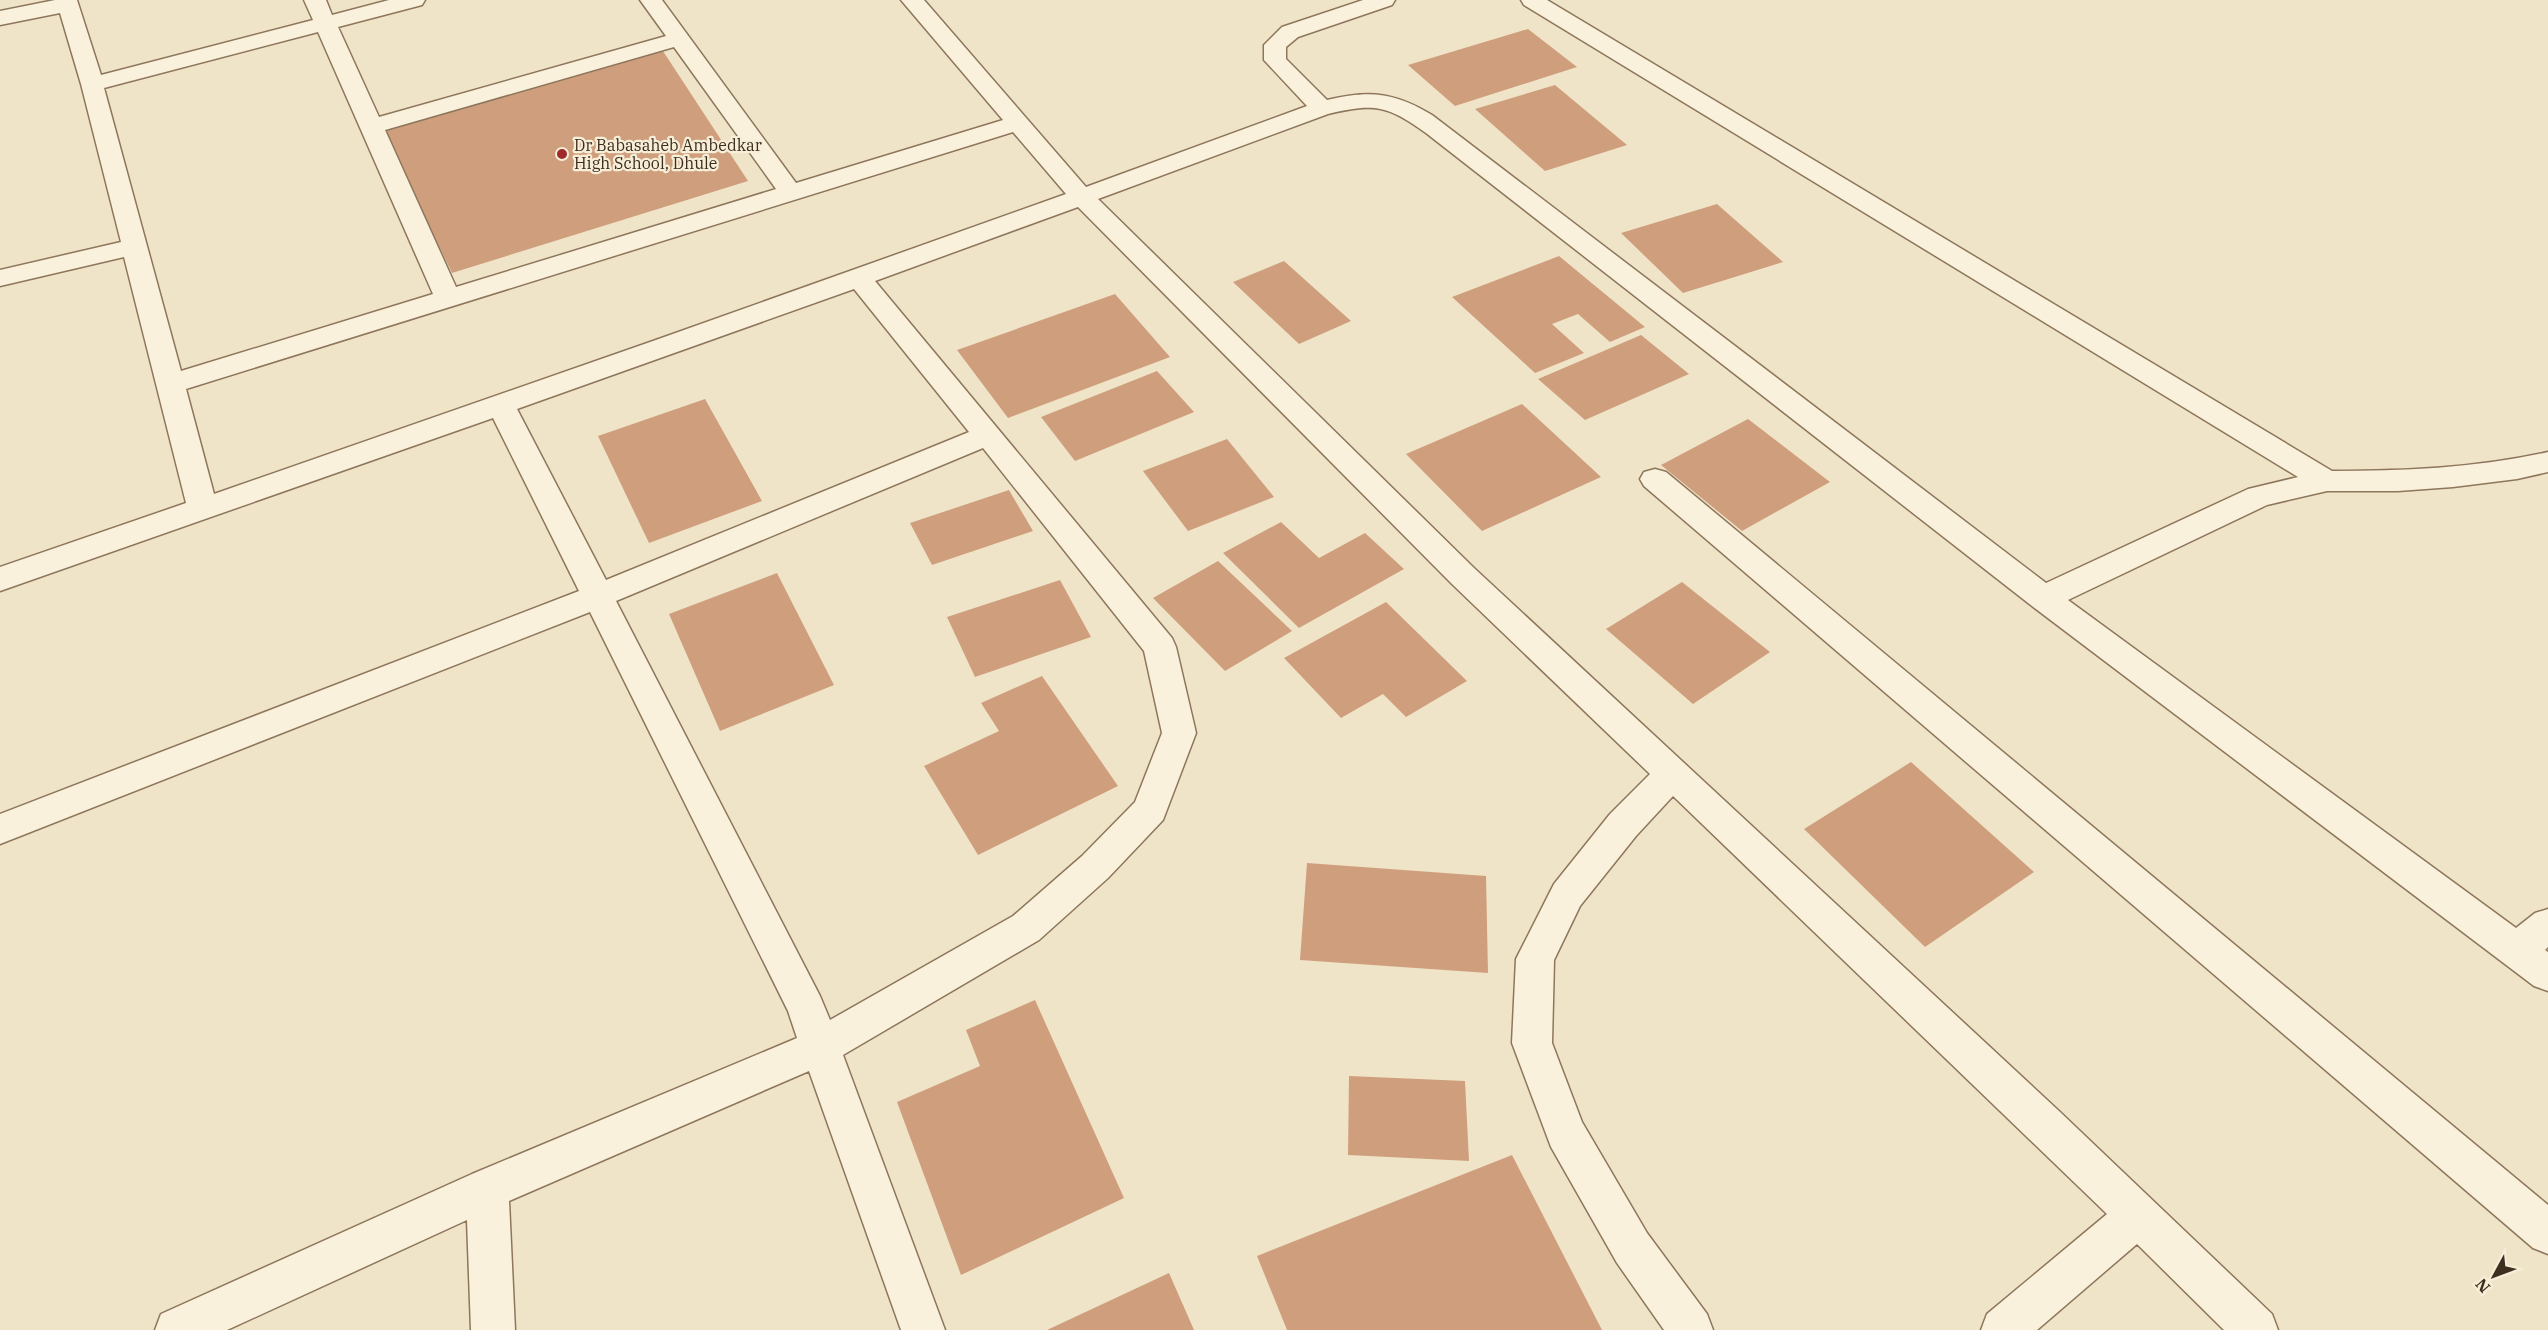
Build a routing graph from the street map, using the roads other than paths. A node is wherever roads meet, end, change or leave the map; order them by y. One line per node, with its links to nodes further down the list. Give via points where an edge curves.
1 (315, 0): 9 (street)
2 (414, 0): 9 (street)
3 (651, 0): 10 (street)
4 (912, 0): 13 (street)
5 (1384, 0): 12 (street, via 1290,32 1275,45 1275,60)
6 (1532, 0): 26 (street)
7 (67, 2): 8 (street); 11 (street)
8 (0, 18)
9 (325, 23): 11 (street); 14 (street)
10 (679, 39): 14 (street); 15 (street)
11 (92, 84): 17 (street)
12 (1322, 108): 16 (street); 30 (street, via 1361,99 1406,110 1428,123)
13 (1017, 123): 15 (street); 16 (street)
14 (372, 126): 20 (street)
15 (790, 193): 20 (street)
16 (1083, 198): 19 (street); 31 (street, via 1462,576)
17 (134, 247): 18 (street); 21 (street)
18 (0, 278)
19 (859, 278): 22 (street); 23 (street)
20 (448, 298): 21 (street)
21 (170, 384): 27 (street)
22 (501, 405): 27 (street); 29 (street)
23 (988, 435): 29 (street); 36 (street, via 1160,647 1179,733 1150,810 1095,867 1026,928)
24 (2548, 462): 26 (street, via 2453,477)
25 (1655, 479): 39 (street)
26 (2327, 481): 30 (street, via 2259,496)
27 (203, 509): 28 (street)
28 (0, 579)
29 (598, 596): 32 (street); 36 (street, via 806,1008)
30 (2043, 598): 34 (street)
31 (1672, 774): 38 (street); 43 (street, via 1623,825 1567,895 1535,959 1532,1043 1566,1133 1632,1248)
32 (0, 829)
33 (2548, 925): 34 (street)
34 (2517, 950): 35 (street)
35 (2548, 974)
36 (820, 1047): 37 (street); 42 (street)
37 (487, 1189): 40 (street); 41 (street)
38 (2138, 1215): 44 (street); 45 (street)
39 (2548, 1233)
40 (177, 1330)
41 (493, 1330)
42 (923, 1330)
43 (1691, 1330)
44 (2003, 1330)
45 (2256, 1330)

